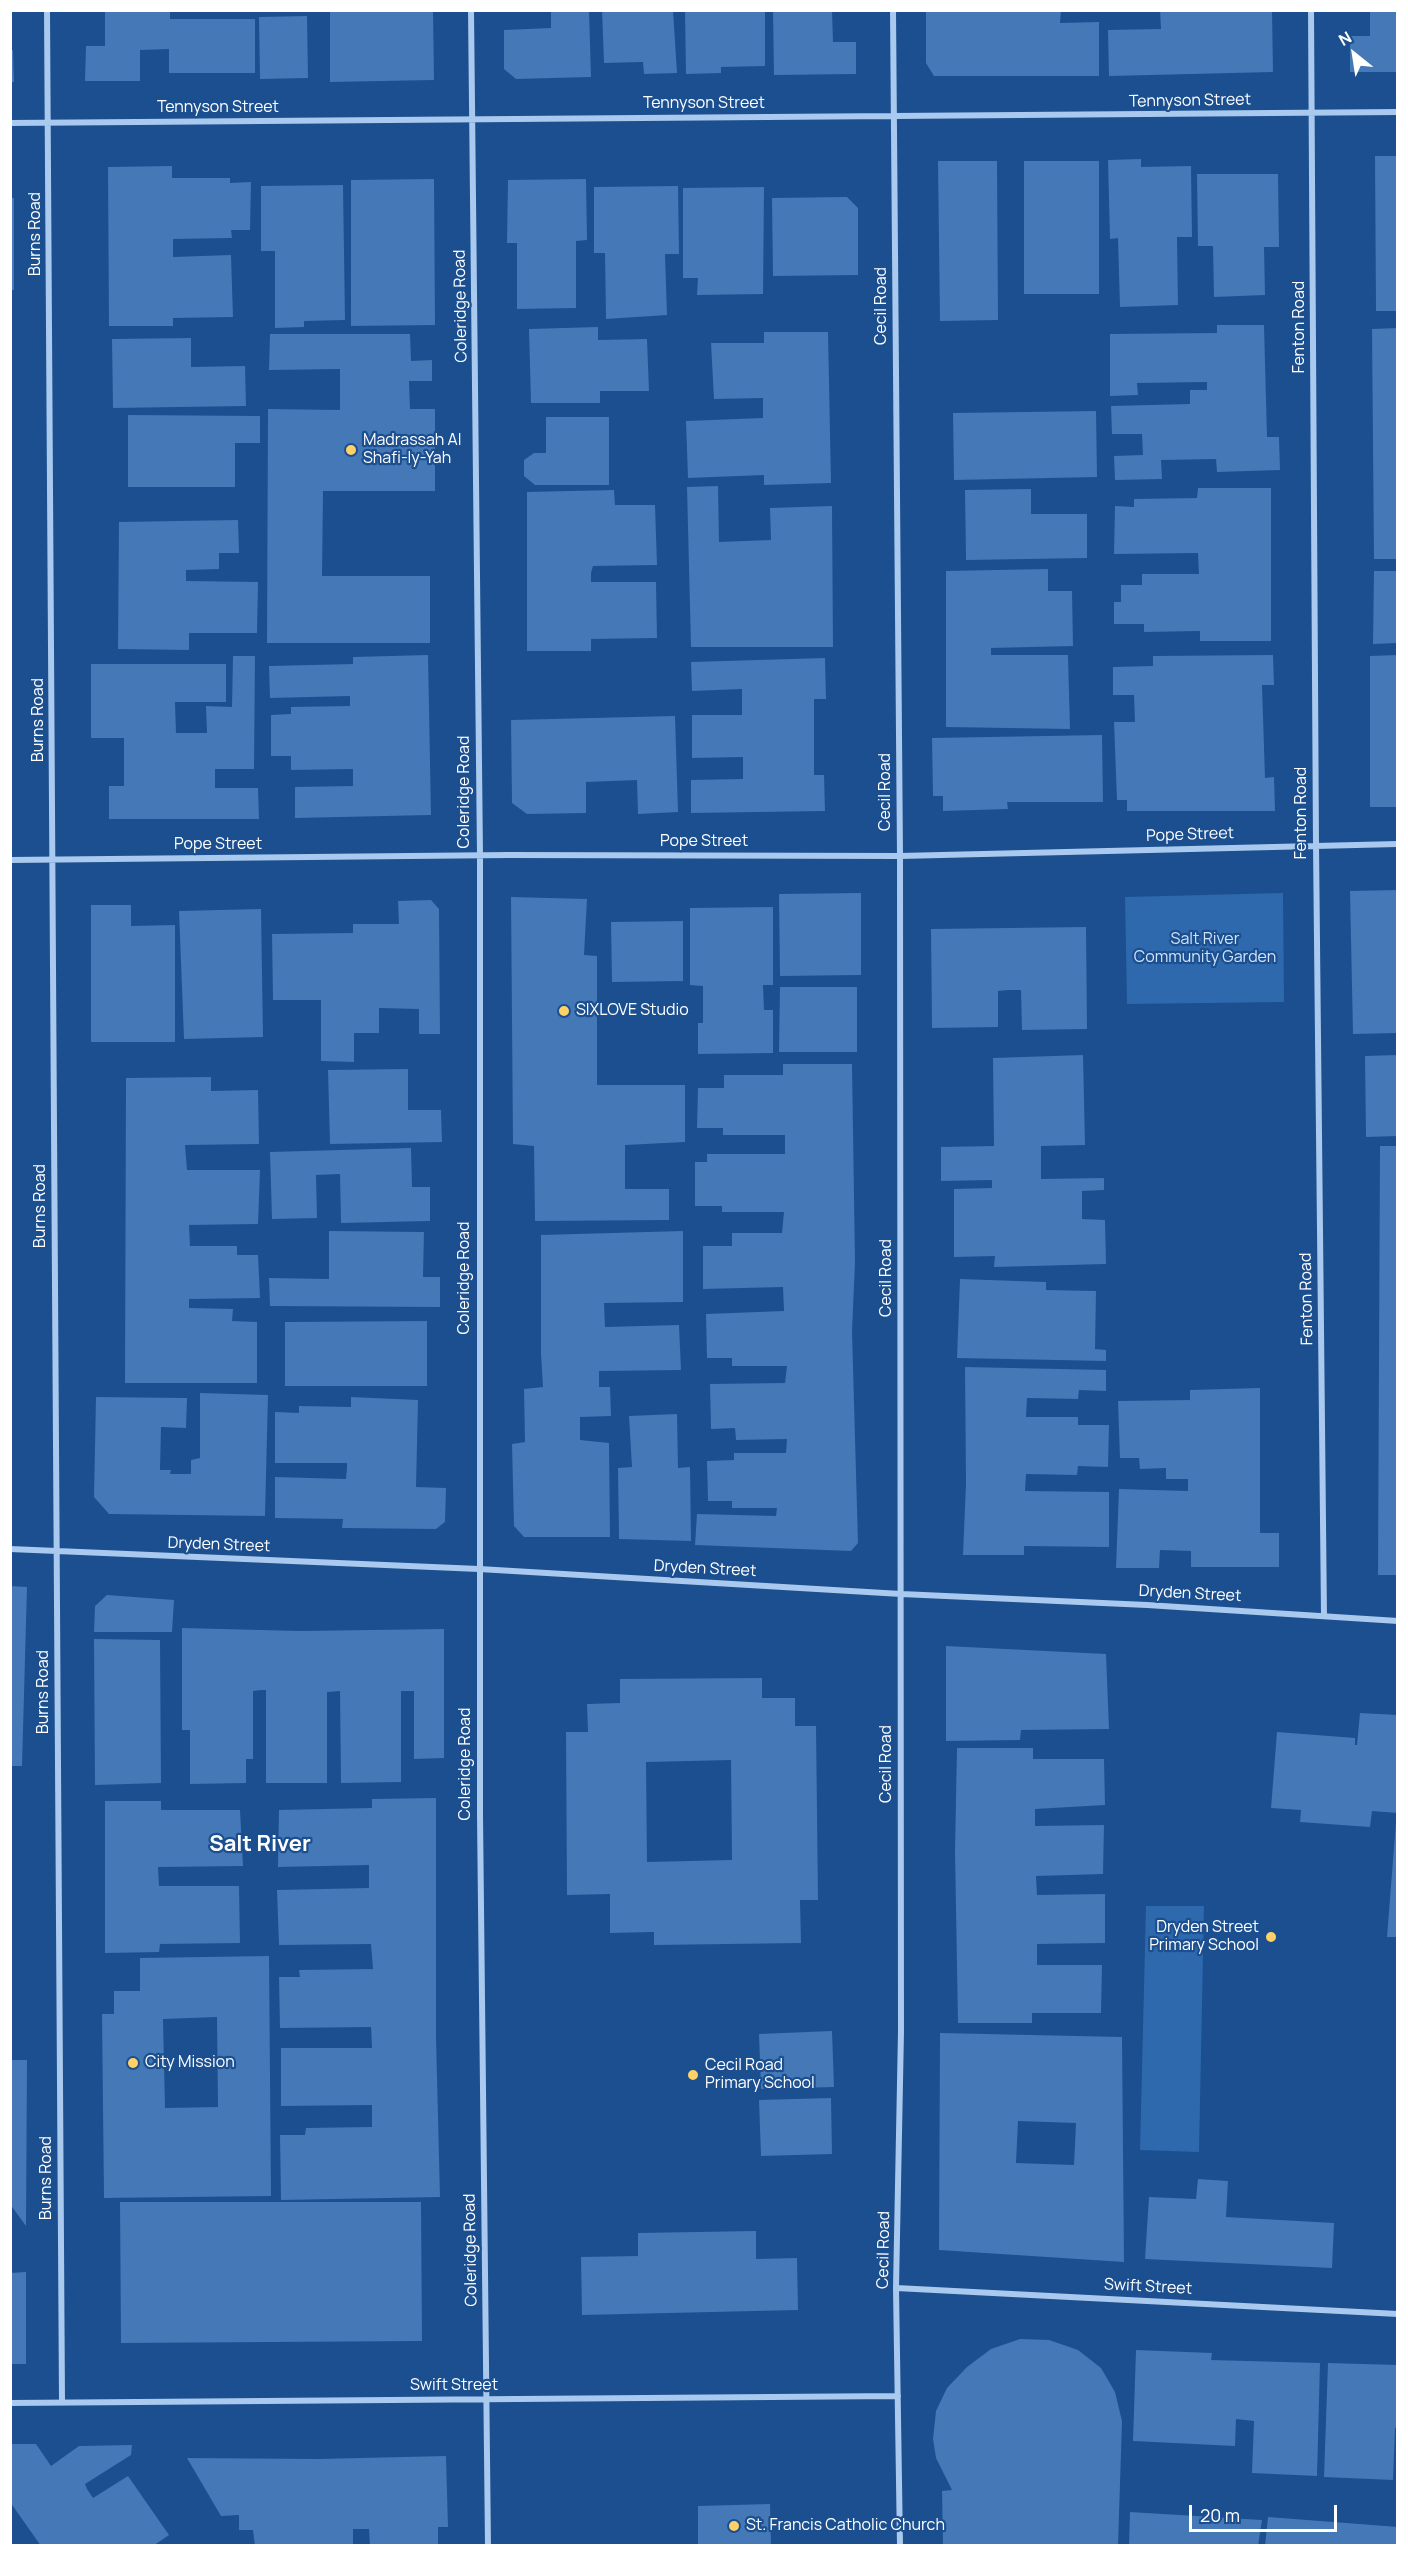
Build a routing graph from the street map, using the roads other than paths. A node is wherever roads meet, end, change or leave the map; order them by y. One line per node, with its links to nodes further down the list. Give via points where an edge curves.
1 (47, 10): 10 (street, Burns Road)
2 (471, 10): 8 (street, Coleridge Road)
3 (893, 10): 7 (street, Cecil Road)
4 (1311, 10): 6 (street, Fenton Road)
5 (1398, 112): 6 (street, Tennyson Street)
6 (1312, 113): 7 (street, Tennyson Street); 12 (street, Fenton Road)
7 (894, 117): 8 (street, Tennyson Street); 14 (street, Cecil Road)
8 (473, 120): 10 (street, Tennyson Street); 13 (street, Coleridge Road)
9 (10, 123): 10 (street, Tennyson Street)
10 (48, 123): 16 (street, Burns Road)
11 (1398, 844): 12 (street, Pope Street)
12 (1316, 845): 14 (street, Pope Street); 21 (street, Fenton Road)
13 (480, 856): 14 (street, Pope Street); 16 (street, Pope Street); 19 (street, Coleridge Road)
14 (900, 856): 20 (street, Cecil Road)
15 (10, 860): 16 (street, Pope Street)
16 (53, 860): 18 (street, Burns Road)
17 (10, 1550): 18 (street, Dryden Street)
18 (56, 1552): 19 (street, Dryden Street); 27 (street, Burns Road)
19 (479, 1569): 20 (street, Dryden Street); 26 (street, Coleridge Road)
20 (901, 1594): 21 (street, Dryden Street); 23 (street, Cecil Road, via 901,2031)
21 (1324, 1616): 22 (street, Dryden Street)
22 (1398, 1621)
23 (896, 2288): 24 (street, Swift Street); 25 (street, Cecil Road)
24 (1398, 2314)
25 (898, 2396): 26 (street, Swift Street); 30 (street, Cecil Road)
26 (487, 2399): 27 (street, Swift Street); 29 (street, Coleridge Road)
27 (62, 2401): 28 (street, Swift Street)
28 (10, 2403)
29 (488, 2546)
30 (900, 2546)

